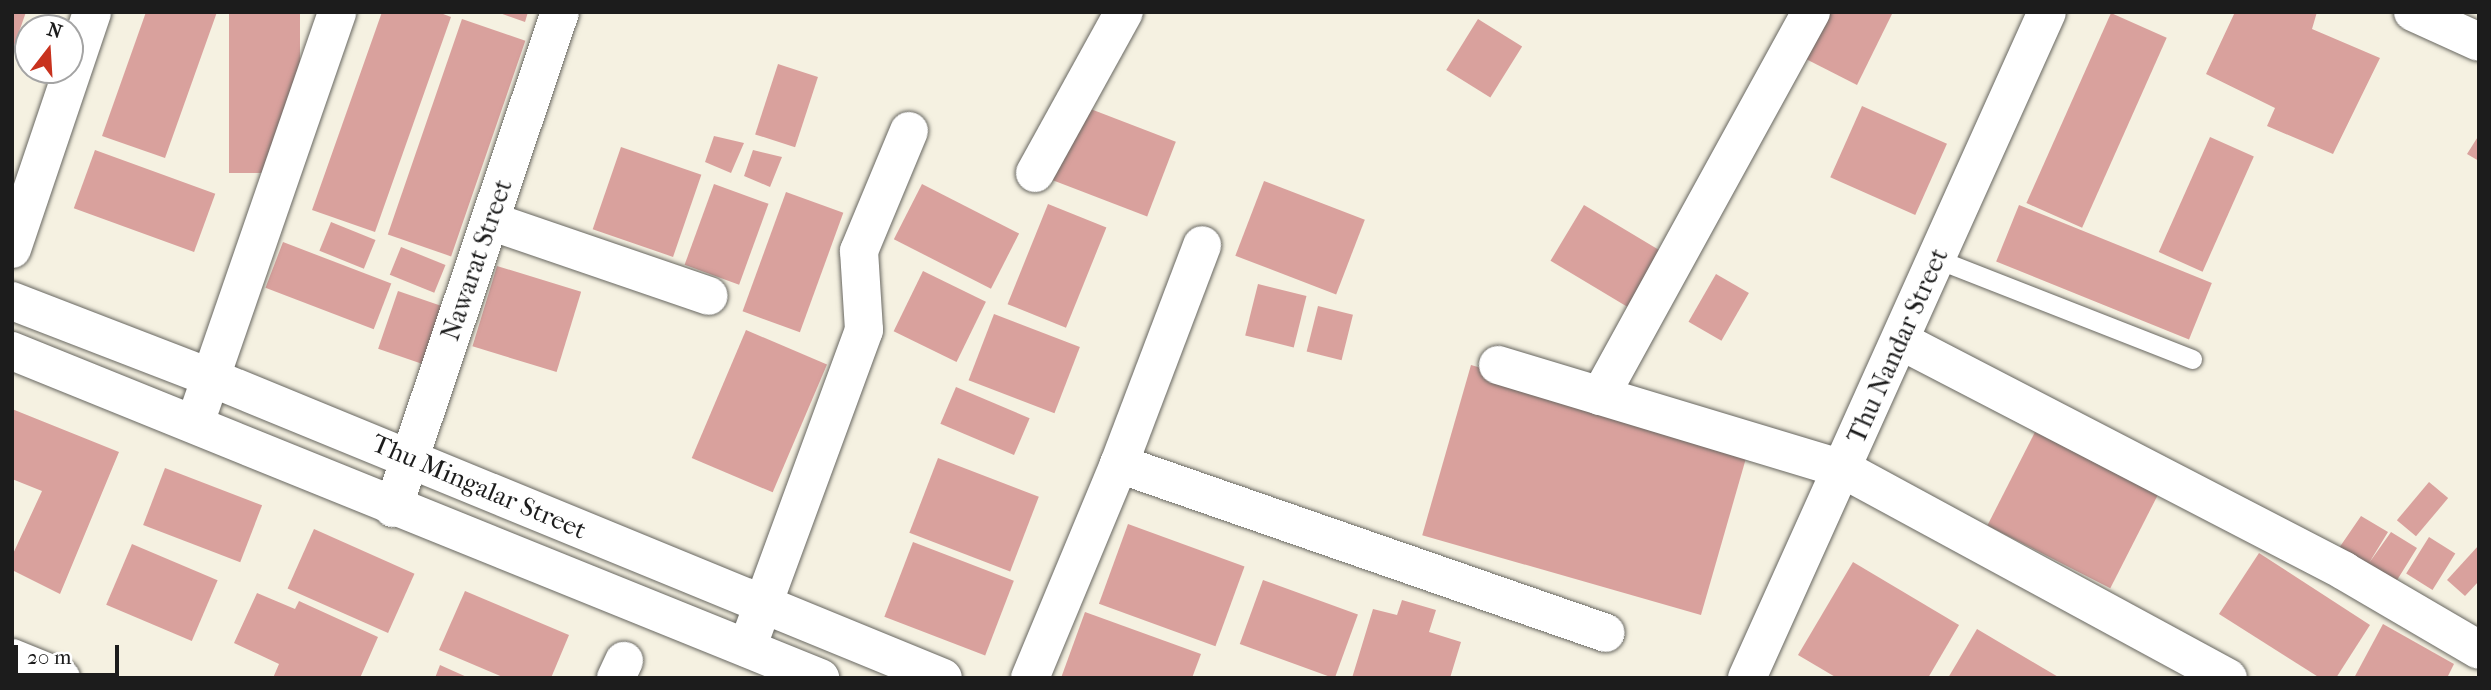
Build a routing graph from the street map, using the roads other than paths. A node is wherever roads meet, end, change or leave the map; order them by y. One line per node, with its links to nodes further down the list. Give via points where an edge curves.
1 (92, 12): 13 (street)
2 (337, 12): 21 (street)
3 (560, 12): 11 (street, Nawarat Street)
4 (1124, 12): 10 (street)
5 (1811, 12): 22 (street)
6 (2048, 12): 14 (street, Thu Nandar Street)
7 (2413, 12): 8 (street)
8 (2479, 41)
9 (909, 131): 30 (street, via 859,251 864,331)
10 (1035, 173)
11 (490, 221): 15 (street); 24 (street, Nawarat Street)
12 (1202, 244): 25 (street)
13 (12, 249)
14 (1937, 259): 17 (street, Thu Nandar Street); 19 (lane)
15 (709, 296)
16 (12, 301): 21 (street, Thu Mingalar Street)
17 (1901, 341): 26 (street, Thu Nandar Street); 33 (street, via 2344,571)
18 (12, 351): 23 (street, Thu Mingalar Street)
19 (2192, 359)
20 (1498, 365): 22 (street)
21 (212, 377): 23 (street); 24 (street, Thu Mingalar Street)
22 (1600, 396): 26 (street)
23 (195, 423): 27 (street, Thu Mingalar Street)
24 (410, 458): 27 (street, Nawarat Street); 28 (street, Thu Mingalar Street)
25 (1119, 464): 31 (street); 38 (street)
26 (1843, 469): 39 (street, Thu Nandar Street); 40 (street)
27 (393, 508): 29 (street, Thu Mingalar Street)
28 (647, 557): 29 (street); 30 (street, Thu Mingalar Street)
29 (628, 601): 32 (street, Thu Mingalar Street)
30 (763, 604): 32 (street); 37 (street, Thu Mingalar Street)
31 (1606, 633)
32 (747, 648): 36 (street, Thu Mingalar Street)
33 (2479, 650)
34 (12, 658): 35 (street)
35 (61, 678)
36 (820, 678)
37 (943, 678)
38 (1030, 678)
39 (1747, 678)
40 (2228, 678)

